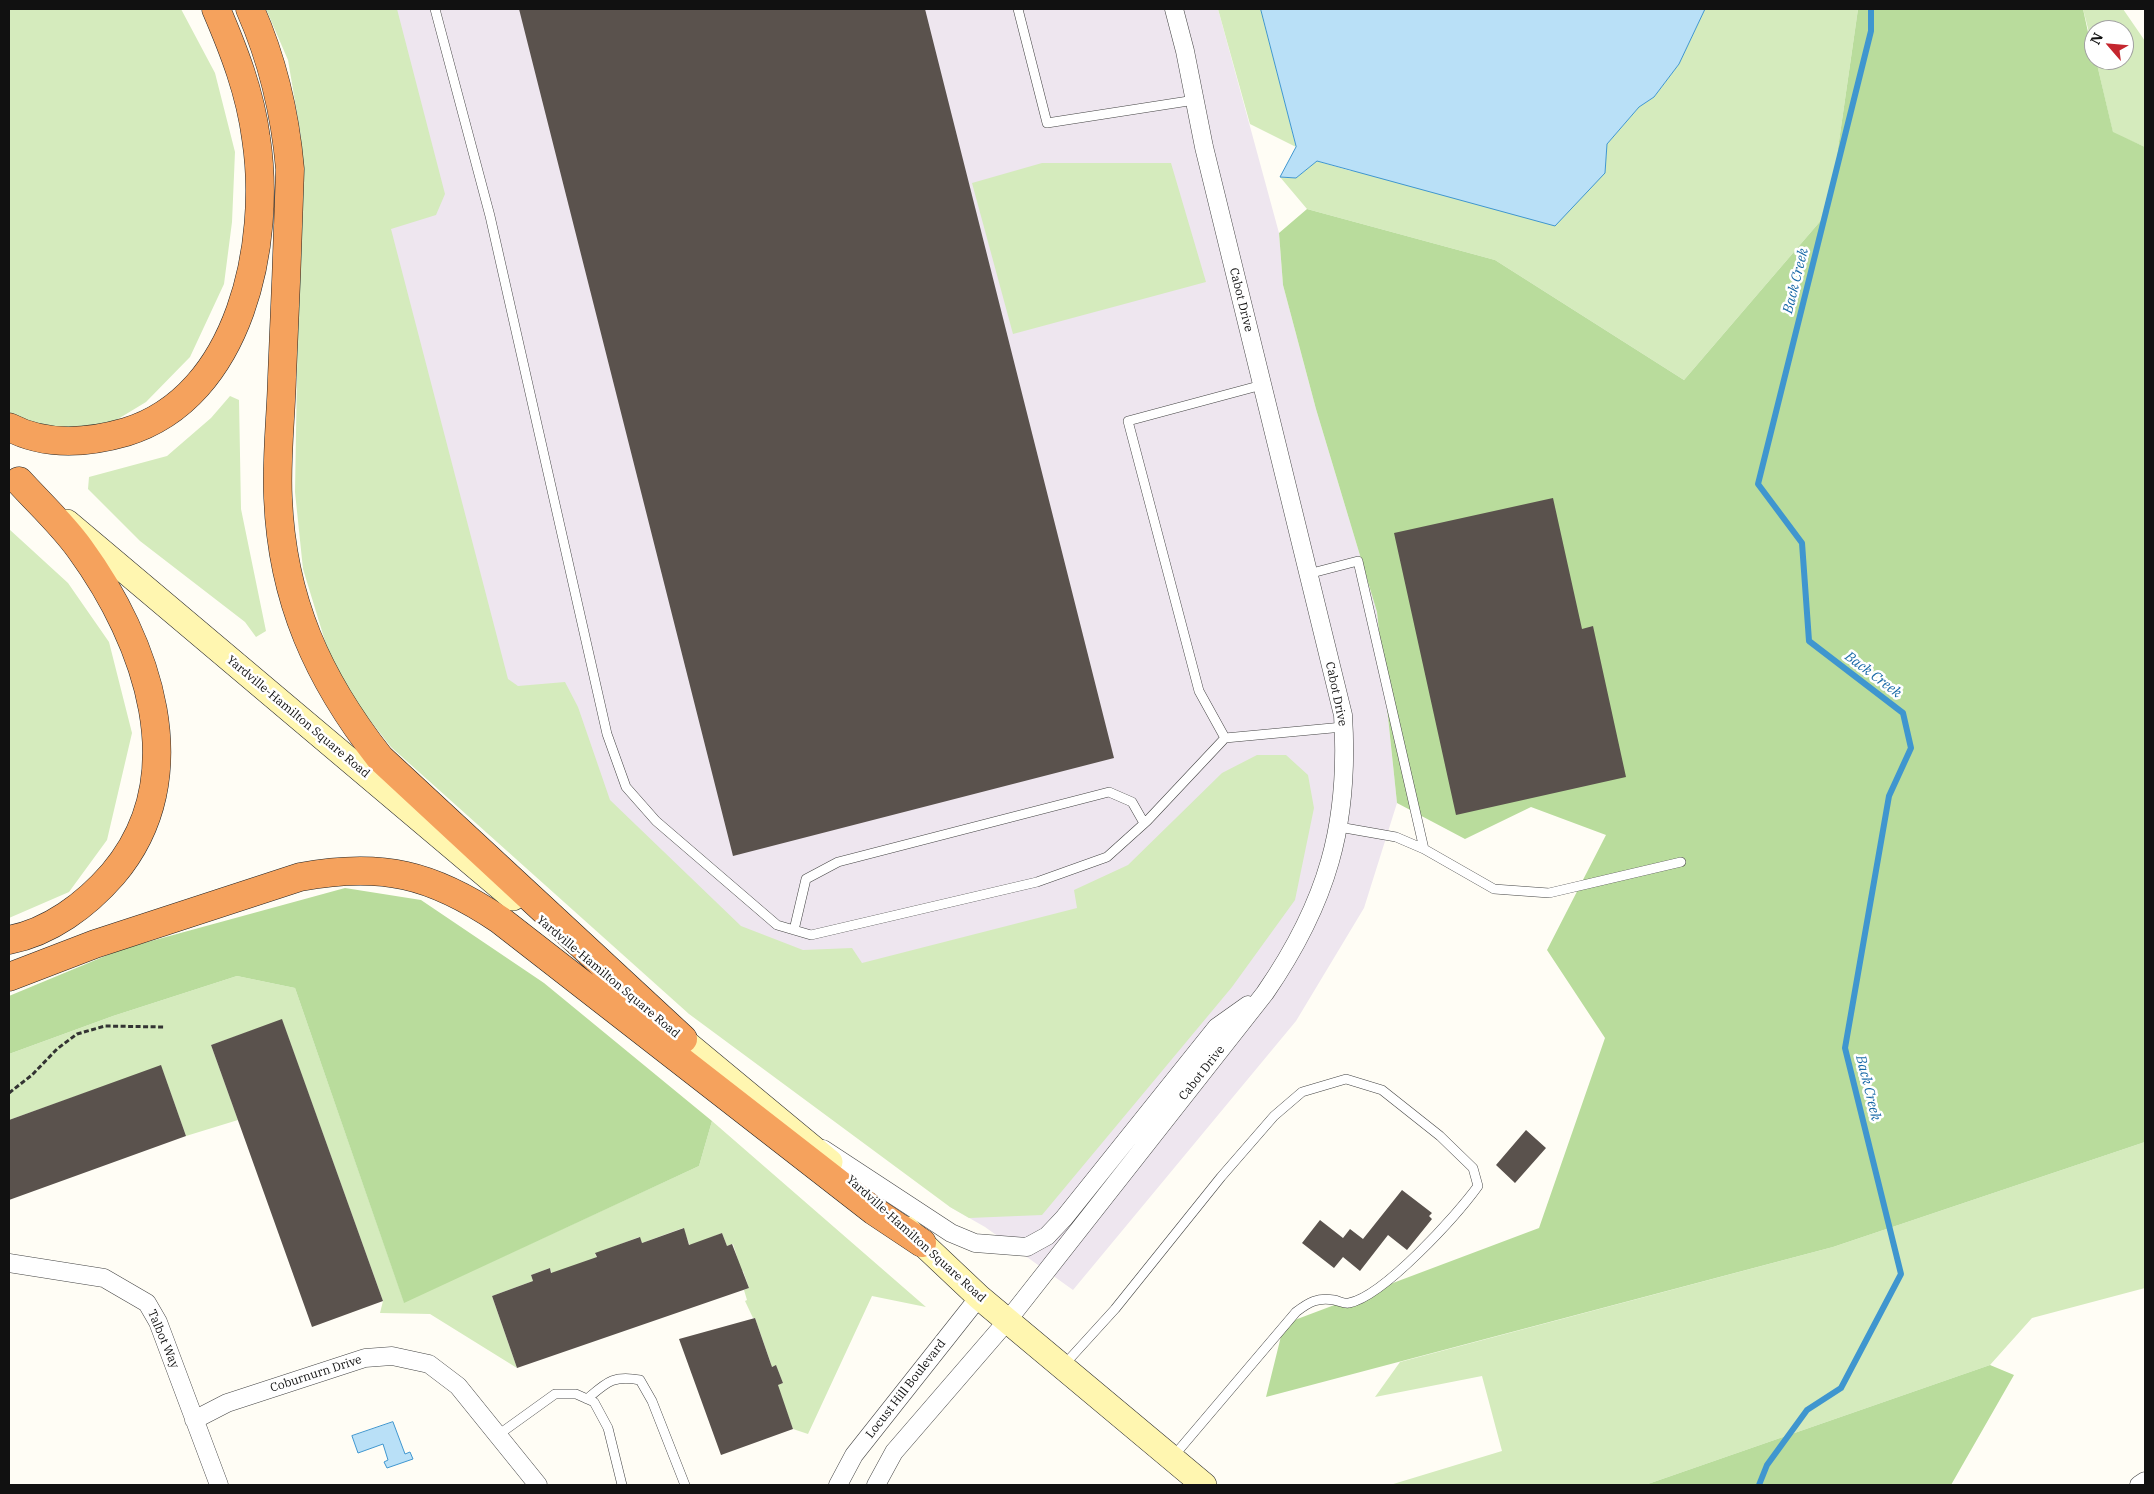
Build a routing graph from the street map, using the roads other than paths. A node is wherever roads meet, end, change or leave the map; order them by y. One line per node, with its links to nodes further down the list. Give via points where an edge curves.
1 (216, 9): 8 (highway, via 248,93 257,139 260,186 257,233 249,279 225,348 188,396 162,416 135,429 106,438 80,441 49,440)
2 (250, 9): 21 (highway, via 276,78 290,160 277,496 284,558 308,641 330,687 380,758)
3 (435, 9): 17 (lane, via 490,216 607,734 626,787 656,821 777,925)
4 (1018, 9): 6 (lane, via 1047,123)
5 (1174, 9): 6 (street, Cabot Drive)
6 (1195, 100): 7 (street, Cabot Drive)
7 (1262, 385): 10 (street, Cabot Drive); 12 (lane, via 1128,421 1199,691)
8 (9, 427)
9 (14, 477): 18 (highway, via 79,547 104,584 143,672 158,744 151,802 139,834 122,863 100,889 74,911 44,928); 21 (street, Yardville-Hamilton Square Road)
10 (1308, 574): 11 (street, Cabot Drive); 15 (lane, via 1358,560)
11 (1344, 726): 12 (lane); 14 (street, Cabot Drive, via 1345,761)
12 (1225, 738): 13 (lane)
13 (1144, 824): 17 (lane, via 1107,857 1037,882 811,935); 17 (lane, via 1132,802 1109,792 838,862 806,879)
14 (1339, 827): 15 (lane, via 1396,837); 20 (street, Cabot Drive, via 1324,884 1309,921 1291,956)
15 (1424, 849): 16 (lane, via 1494,889 1549,893)
16 (1681, 862)
17 (794, 930)
18 (9, 940)
19 (9, 977): 23 (highway, via 95,944 300,877 336,870 402,874 469,900 500,920 874,1211)
20 (1265, 993): 22 (street, via 1218,1027 1064,1218 1047,1236 1028,1247 975,1243 950,1233); 26 (street, Cabot Drive)
21 (683, 1040): 22 (street, Yardville-Hamilton Square Road)
22 (789, 1126): 23 (street, Yardville-Hamilton Square Road)
23 (922, 1243): 25 (street, Yardville-Hamilton Square Road)
24 (9, 1263): 29 (street, Talbot Way, via 104,1278 147,1302 158,1322)
25 (979, 1297): 26 (street, Yardville-Hamilton Square Road); 37 (street, Locust Hill Boulevard, via 854,1456)
26 (1008, 1320): 27 (street, Yardville-Hamilton Square Road); 38 (street, via 894,1452)
27 (1063, 1367): 31 (street, Yardville-Hamilton Square Road); 31 (lane, via 1238,1156 1274,1116 1302,1092 1346,1079 1382,1090 1440,1136 1473,1168 1478,1186 1467,1201 1383,1286 1349,1303 1324,1298 1310,1302 1296,1312)
28 (587, 1399): 30 (lane, via 576,1394 555,1394); 35 (lane, via 594,1402 608,1428); 36 (lane, via 604,1384 622,1376 640,1380 652,1401)
29 (194, 1420): 30 (street, Coburnurn Drive, via 227,1403 365,1358 392,1356 429,1364 458,1386); 33 (street, Talbot Way)
30 (498, 1435): 34 (street, Coburnurn Drive)
31 (1171, 1459): 39 (street, Yardville-Hamilton Square Road)
32 (2145, 1481): 40 (street)
33 (219, 1485)
34 (538, 1485)
35 (622, 1485)
36 (685, 1485)
37 (838, 1485)
38 (876, 1485)
39 (1204, 1485)
40 (2139, 1485)

